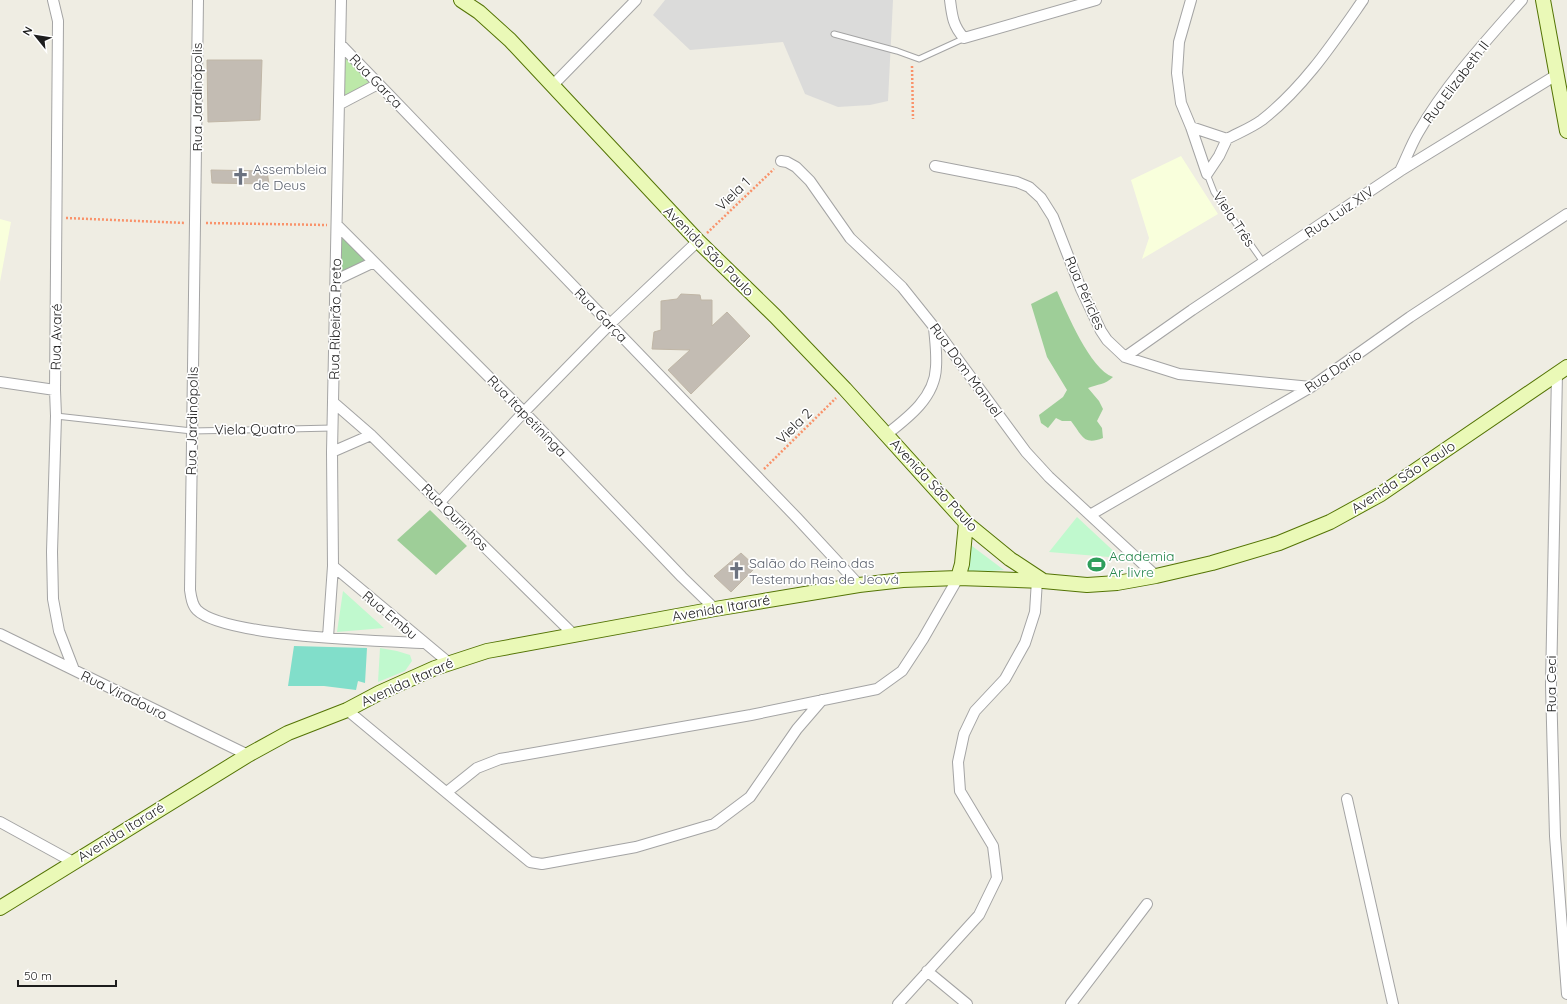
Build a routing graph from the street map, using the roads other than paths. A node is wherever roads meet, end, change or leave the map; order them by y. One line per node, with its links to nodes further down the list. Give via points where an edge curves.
1 (53, 0): 38 (street, Rua Avaré, via 58,20)
2 (198, 0): 43 (street, Rua Jardinópolis)
3 (341, 0): 14 (street, Rua Ribeirão Preto)
4 (461, 0): 17 (main road, Avenida São Paulo, via 510,40)
5 (636, 0): 17 (street)
6 (950, 0): 13 (street, via 956,28 964,38)
7 (1096, 0): 13 (street)
8 (1191, 0): 19 (street, via 1179,42 1177,73 1181,103)
9 (1363, 0): 21 (street, via 1317,66 1286,100 1260,121)
10 (1522, 0): 24 (street, Rua Elizabeth II, via 1445,92 1418,133)
11 (1544, 0): 15 (main road)
12 (834, 34): 13 (lane, via 919,59)
13 (966, 37)
14 (341, 45): 16 (street, Rua Garça); 18 (street, Rua Ribeirão Preto)
15 (1558, 74): 20 (main road); 24 (street, Rua Luiz XIV)
16 (378, 84): 18 (street); 32 (street, Rua Garça)
17 (552, 86): 28 (main road, Avenida São Paulo)
18 (340, 104): 27 (street, Rua Ribeirão Preto)
19 (1191, 127): 21 (street); 25 (street)
20 (1567, 131)
21 (1227, 139): 25 (street, via 1220,156)
22 (782, 161): 33 (street, Rua Dom Manuel, via 796,167 810,181 850,238 902,287)
23 (936, 166): 34 (street, Rua Péricles, via 1017,182 1029,187 1041,198 1054,216 1081,289 1101,332)
24 (1400, 171): 30 (street, Rua Luiz XIV)
25 (1207, 174): 30 (lane, Viela Três, via 1214,192)
26 (1567, 214): 37 (street, Rua Dario, via 1410,317)
27 (337, 225): 29 (street, Rua Itapetininga); 31 (street, Rua Ribeirão Preto)
28 (698, 242): 32 (street); 44 (main road, Avenida São Paulo, via 775,316)
29 (374, 262): 31 (street); 40 (street, Rua Itapetininga)
30 (1263, 262): 34 (street, Rua Luiz XIV)
31 (336, 280): 39 (street, Rua Ribeirão Preto)
32 (610, 324): 40 (street); 54 (street, Rua Garça)
33 (934, 326): 44 (street, via 936,368 930,390 922,404); 48 (street, Rua Dom Manuel, via 1026,452)
34 (1125, 357): 37 (street, Rua Péricles, via 1179,374)
35 (1562, 370): 51 (main road, Avenida São Paulo, via 1381,494 1330,522 1278,543 1212,563); 72 (street, Rua Ceci, via 1550,685 1555,836)
36 (0, 382): 38 (street)
37 (1311, 387): 48 (street, Rua Dario)
38 (55, 390): 41 (street, Rua Avaré)
39 (333, 402): 42 (street, Rua Ribeirão Preto); 45 (street, Rua Ourinhos)
40 (524, 412): 47 (street); 55 (street, Rua Itapetininga)
41 (56, 416): 43 (lane, Viela Quatro); 61 (street, Rua Avaré, via 53,599 59,631)
42 (333, 428): 43 (lane, Viela Quatro); 46 (street, Rua Ribeirão Preto)
43 (192, 430): 58 (street, Rua Jardinópolis, via 190,590 192,602 197,610 213,620 253,629)
44 (887, 434): 49 (main road, Avenida São Paulo)
45 (371, 435): 46 (street); 47 (street, Rua Ourinhos)
46 (332, 452): 50 (street, Rua Ribeirão Preto)
47 (440, 502): 57 (street, Rua Ourinhos)
48 (1090, 515): 51 (street, Rua Dom Manuel)
49 (966, 523): 52 (main road); 53 (main road, Avenida São Paulo)
50 (333, 566): 58 (street, Rua Ribeirão Preto); 59 (street, Rua Embu)
51 (1156, 576): 53 (main road, Avenida São Paulo, via 1087,585)
52 (958, 578): 53 (main road, Avenida Itararé); 54 (main road, Avenida Itararé); 62 (street, via 902,671 877,689)
53 (1040, 580): 71 (street, via 1035,612 1025,643 1005,679 975,711 964,734 958,762 960,791 993,846 997,878 979,915)
54 (859, 585): 55 (main road, Avenida Itararé)
55 (715, 609): 57 (main road, Avenida Itararé)
56 (0, 634): 61 (street, Rua Viradouro)
57 (574, 635): 60 (main road, Avenida Itararé, via 487,651)
58 (328, 637): 59 (street, Rua Jardinópolis)
59 (424, 643): 60 (street, Rua Embu)
60 (448, 662): 63 (main road, Avenida Itararé)
61 (74, 670): 64 (street, Rua Viradouro)
62 (822, 700): 65 (street, via 500,759 477,768); 65 (street, via 750,797 714,824 636,847 542,864 530,862)
63 (347, 710): 64 (main road, Avenida Itararé, via 288,733); 65 (street)
64 (248, 755): 68 (main road, Avenida Itararé)
65 (446, 792)
66 (1347, 799): 76 (street)
67 (0, 822): 68 (street)
68 (73, 862): 70 (main road, Avenida Itararé)
69 (1147, 904): 75 (street)
70 (0, 908)
71 (927, 971): 73 (street); 74 (street)
72 (1567, 994)
73 (898, 1004)
74 (967, 1004)
75 (1071, 1004)
76 (1393, 1004)

